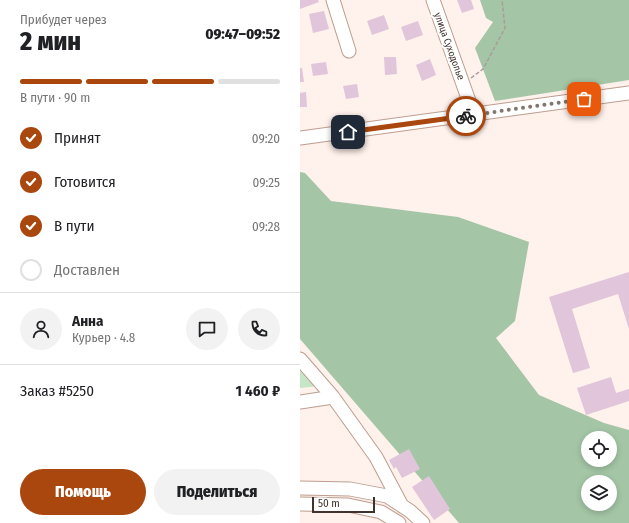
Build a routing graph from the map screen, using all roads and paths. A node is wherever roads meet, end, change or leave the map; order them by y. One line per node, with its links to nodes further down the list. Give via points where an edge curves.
1 (333, 0): 4 (street)
2 (434, 0): 5 (street, улица Суходолье)
3 (502, 0): 5 (path, via 504,28 483,69)
4 (349, 51)
5 (464, 85): 7 (street, улица Суходолье)
6 (629, 93): 7 (street)
7 (474, 115): 8 (street)
8 (300, 138)
9 (300, 359): 10 (street)
10 (333, 397): 11 (street); 14 (street, via 376,458)
11 (300, 402)
12 (300, 488): 14 (street, via 350,488 387,496)
13 (300, 504): 15 (street, via 348,505 381,512)
14 (402, 506): 16 (street)
15 (399, 523)
16 (423, 523)

